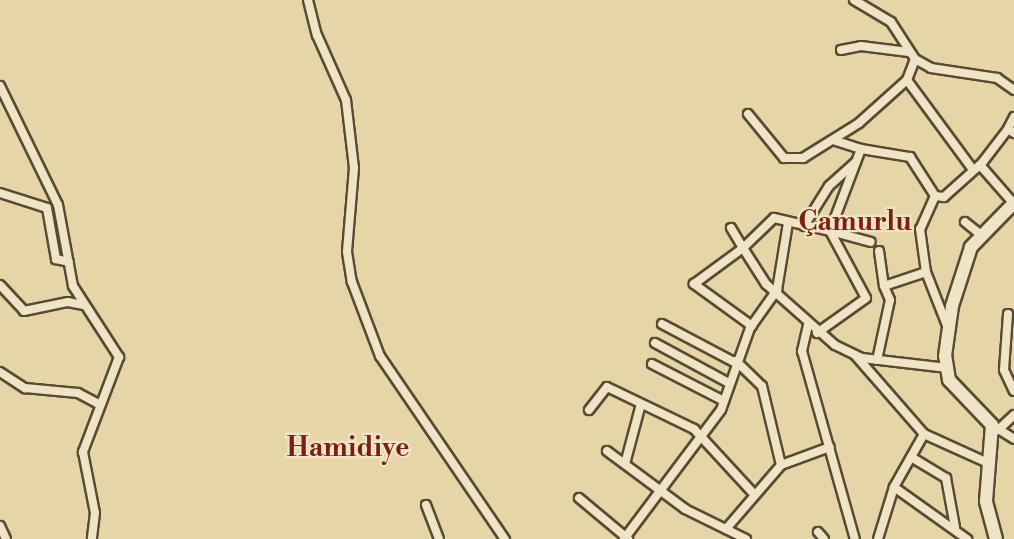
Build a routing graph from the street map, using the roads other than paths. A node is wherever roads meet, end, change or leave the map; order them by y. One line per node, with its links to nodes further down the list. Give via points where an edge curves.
1 (308, 0): 76 (street, via 316,35 346,100 354,168 346,252 352,282 380,356)
2 (854, 0): 4 (street, via 891,22)
3 (841, 50): 4 (street, via 861,46)
4 (912, 56): 5 (street); 6 (street, via 931,68 997,78)
5 (907, 80): 12 (street); 15 (street)
6 (1014, 90)
7 (3, 94): 8 (street); 28 (street, via 58,205)
8 (0, 108)
9 (748, 114): 12 (street, via 784,158 803,158)
10 (1014, 117): 11 (street)
11 (1011, 131): 15 (street)
12 (834, 140): 13 (street)
13 (861, 149): 14 (street); 17 (street, via 910,157)
14 (857, 161): 21 (street, via 829,186); 23 (street)
15 (976, 168): 17 (street, via 944,196); 18 (street)
16 (0, 193): 28 (street, via 47,208 56,259)
17 (935, 196): 29 (street, via 920,229)
18 (1014, 203): 24 (street)
19 (965, 222): 24 (street)
20 (788, 223): 21 (street); 26 (street, via 770,219); 32 (street)
21 (804, 226): 23 (street)
22 (731, 228): 26 (street)
23 (830, 231): 25 (street); 39 (street, via 866,298)
24 (980, 234): 38 (street, via 966,259)
25 (871, 242)
26 (743, 248): 32 (street, via 766,284); 37 (street, via 694,285)
27 (879, 251): 31 (street)
28 (69, 262): 33 (street)
29 (926, 272): 31 (street); 38 (street)
30 (0, 285): 33 (street, via 24,311 68,302)
31 (884, 286): 42 (street, via 890,300)
32 (777, 290): 36 (street); 37 (street)
33 (84, 305): 50 (street, via 119,357)
34 (1008, 315): 48 (street, via 1004,370)
35 (662, 324): 43 (street)
36 (808, 325): 39 (street); 58 (street, via 802,351)
37 (752, 326): 43 (street)
38 (948, 329): 45 (street)
39 (817, 333): 41 (street)
40 (656, 343): 47 (street)
41 (854, 354): 42 (street); 55 (street)
42 (877, 360): 45 (street)
43 (736, 362): 47 (street); 63 (street, via 762,386)
44 (652, 364): 49 (street)
45 (947, 368): 54 (street, via 966,403)
46 (0, 372): 50 (street, via 25,388 78,393)
47 (729, 383): 49 (street)
48 (1014, 391)
49 (724, 401): 56 (street)
50 (99, 404): 74 (street, via 83,452 95,513)
51 (641, 404): 52 (street, via 607,387); 56 (street); 62 (street)
52 (589, 410)
53 (1014, 416): 54 (street)
54 (995, 428): 57 (street); 61 (street)
55 (924, 434): 60 (street); 61 (street)
56 (702, 435): 65 (street); 66 (street)
57 (1014, 439)
58 (830, 447): 63 (street); 78 (street)
59 (607, 451): 62 (street)
60 (911, 457): 64 (street); 70 (street, via 946,478)
61 (988, 463): 81 (street, via 986,501)
62 (625, 464): 65 (street)
63 (781, 465): 66 (street)
64 (894, 487): 70 (street); 79 (street)
65 (663, 493): 71 (street); 72 (street)
66 (754, 494): 71 (street)
67 (579, 498): 72 (street)
68 (426, 506): 75 (street)
69 (0, 526): 73 (street)
70 (955, 527): 80 (street)
71 (726, 529): 77 (street)
72 (626, 538)
73 (6, 539)
74 (92, 539)
75 (439, 539)
76 (505, 539)
77 (746, 539)
78 (855, 539)
79 (878, 539)
80 (967, 539)
81 (996, 539)

